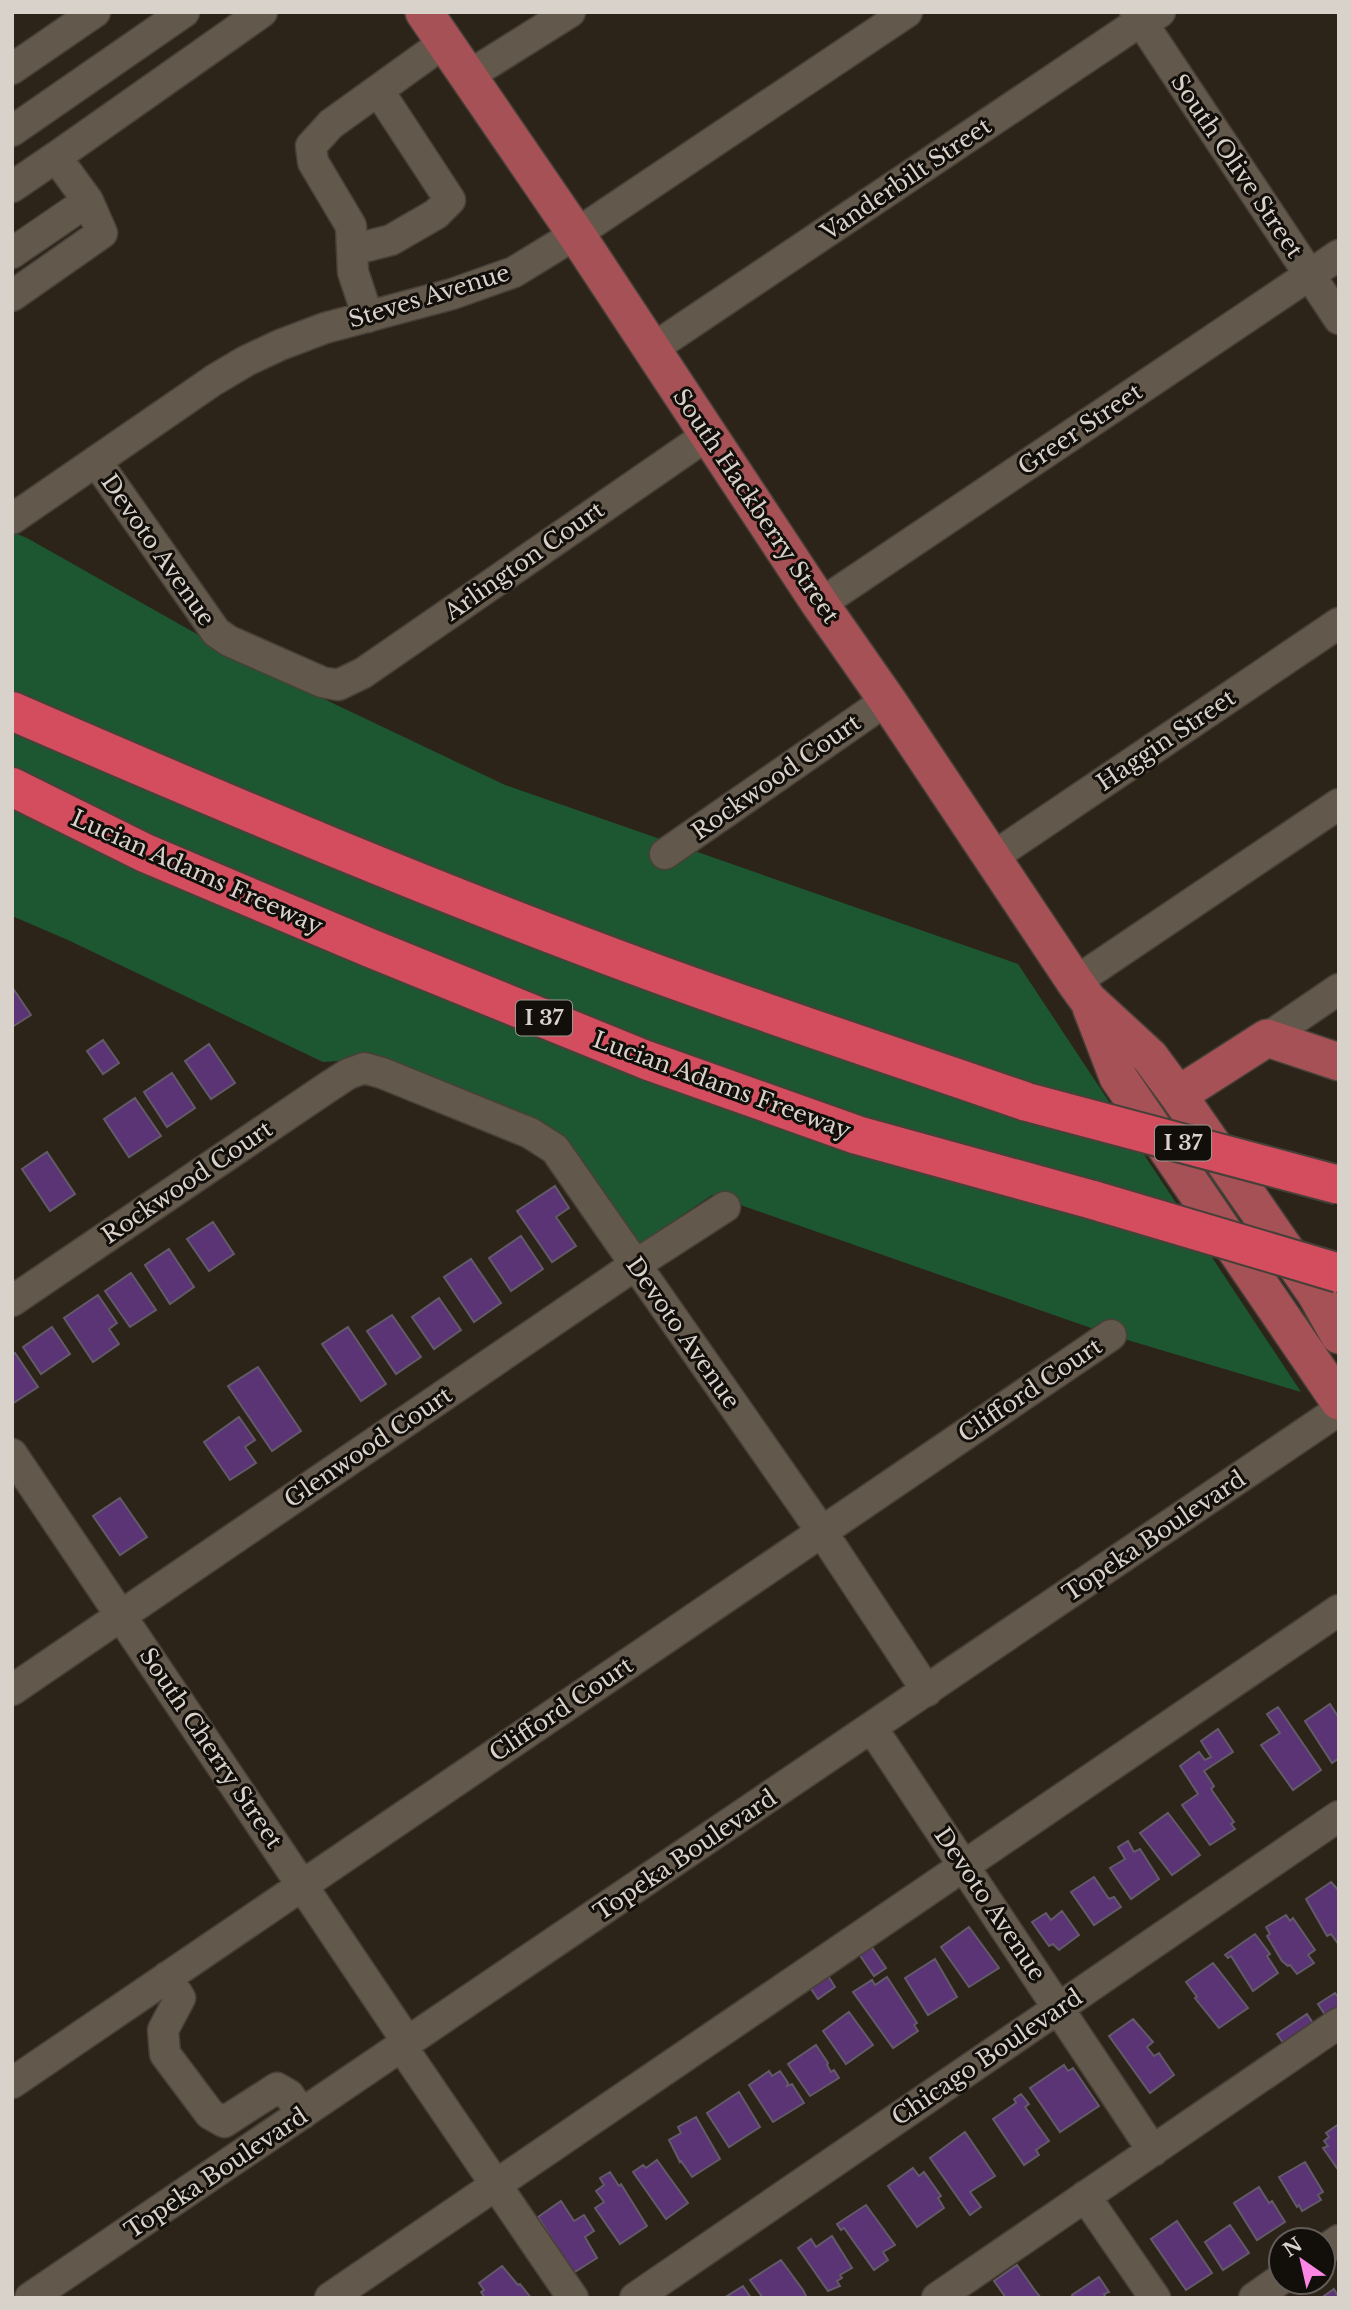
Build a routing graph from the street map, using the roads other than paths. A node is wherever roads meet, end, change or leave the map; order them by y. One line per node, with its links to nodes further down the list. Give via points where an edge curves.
1 (95, 12): 9 (street)
2 (184, 12): 12 (street)
3 (262, 12): 13 (street)
4 (424, 12): 8 (main road, South Hackberry Street)
5 (570, 12): 10 (street)
6 (907, 12): 16 (street, Steves Avenue)
7 (1146, 16): 20 (street, South Olive Street); 24 (street, Vanderbilt Street)
8 (445, 42): 10 (main road, South Hackberry Street); 11 (street)
9 (12, 69)
10 (468, 76): 16 (main road, South Hackberry Street)
11 (378, 90): 17 (street, via 331,124 312,146 313,162 351,226); 17 (street, via 450,201 391,240)
12 (12, 131)
13 (56, 157): 14 (street); 15 (street)
14 (12, 187)
15 (88, 201): 18 (street); 21 (street, via 102,233)
16 (576, 234): 22 (street, Steves Avenue, via 514,272); 24 (main road, South Hackberry Street)
17 (352, 250): 22 (street, via 353,272)
18 (12, 253)
19 (1339, 255): 20 (street, Greer Street)
20 (1309, 275): 23 (street, South Olive Street); 28 (street, Greer Street)
21 (12, 296)
22 (368, 317): 26 (street, Steves Avenue, via 325,328 246,361)
23 (1339, 319)
24 (652, 349): 25 (main road, South Hackberry Street)
25 (709, 434): 28 (main road, South Hackberry Street); 30 (street, Arlington Court, via 363,673)
26 (96, 461): 27 (street, Steves Avenue); 30 (street, Devoto Avenue, via 216,632 322,682)
27 (12, 519)
28 (820, 604): 31 (main road, South Hackberry Street)
29 (1339, 623): 36 (street, Haggin Street)
30 (338, 685)
31 (887, 700): 35 (street, Rockwood Court); 36 (main road, South Hackberry Street)
32 (12, 711): 43 (highway, I 37, bridge, via 243,812 655,973 1027,1101)
33 (12, 787): 46 (highway, Lucian Adams Freeway / I 37, bridge, via 158,858 646,1060 857,1135)
34 (1339, 804): 38 (street)
35 (666, 854)
36 (993, 857): 38 (main road, South Hackberry Street)
37 (1339, 989): 39 (street)
38 (1081, 991): 42 (main road, South Hackberry Street, via 1150,1057); 50 (main road, South Hackberry Street, via 1118,1077)
39 (1267, 1038): 40 (main road); 42 (main road)
40 (1339, 1062)
41 (363, 1068): 45 (street, Devoto Avenue, via 530,1133 555,1149); 47 (street, Rockwood Court, via 325,1089)
42 (1178, 1095): 49 (main road, South Hackberry Street, via 1316,1294)
43 (1339, 1185)
44 (726, 1207): 45 (street, Glenwood Court)
45 (635, 1265): 53 (street, Devoto Avenue); 55 (street, Glenwood Court)
46 (1339, 1273)
47 (12, 1301)
48 (1111, 1335): 53 (street, Clifford Court)
49 (1339, 1335)
50 (1339, 1401)
51 (1339, 1410): 57 (street, Topeka Boulevard)
52 (12, 1454): 55 (street, South Cherry Street)
53 (822, 1532): 57 (street, Devoto Avenue); 61 (street, Clifford Court)
54 (1339, 1610): 60 (street)
55 (122, 1615): 56 (street, Glenwood Court); 61 (street, South Cherry Street)
56 (12, 1690)
57 (926, 1691): 58 (street, Topeka Boulevard)
58 (872, 1728): 60 (street, Devoto Avenue); 65 (street, Topeka Boulevard)
59 (1339, 1816): 63 (street, Chicago Boulevard)
60 (964, 1866): 63 (street, Devoto Avenue); 71 (street)
61 (302, 1884): 62 (street, Clifford Court); 65 (street, South Cherry Street)
62 (167, 1977): 66 (street, Clifford Court); 67 (street, via 180,1998 163,2030 165,2054)
63 (1059, 2008): 69 (street, Devoto Avenue); 76 (street, Chicago Boulevard)
64 (1339, 2023): 69 (street)
65 (405, 2045): 68 (street, Topeka Boulevard); 71 (street, South Cherry Street)
66 (12, 2082)
67 (210, 2114): 68 (street, via 224,2122 277,2088 289,2095); 70 (street, via 212,2130)
68 (302, 2114): 70 (street, Topeka Boulevard)
69 (1153, 2151): 72 (street)
70 (234, 2160): 73 (street, Topeka Boulevard)
71 (496, 2185): 74 (street); 75 (street, South Cherry Street)
72 (1085, 2196): 77 (street); 78 (street)
73 (30, 2298)
74 (330, 2298)
75 (573, 2298)
76 (635, 2298)
77 (937, 2298)
78 (1155, 2298)

